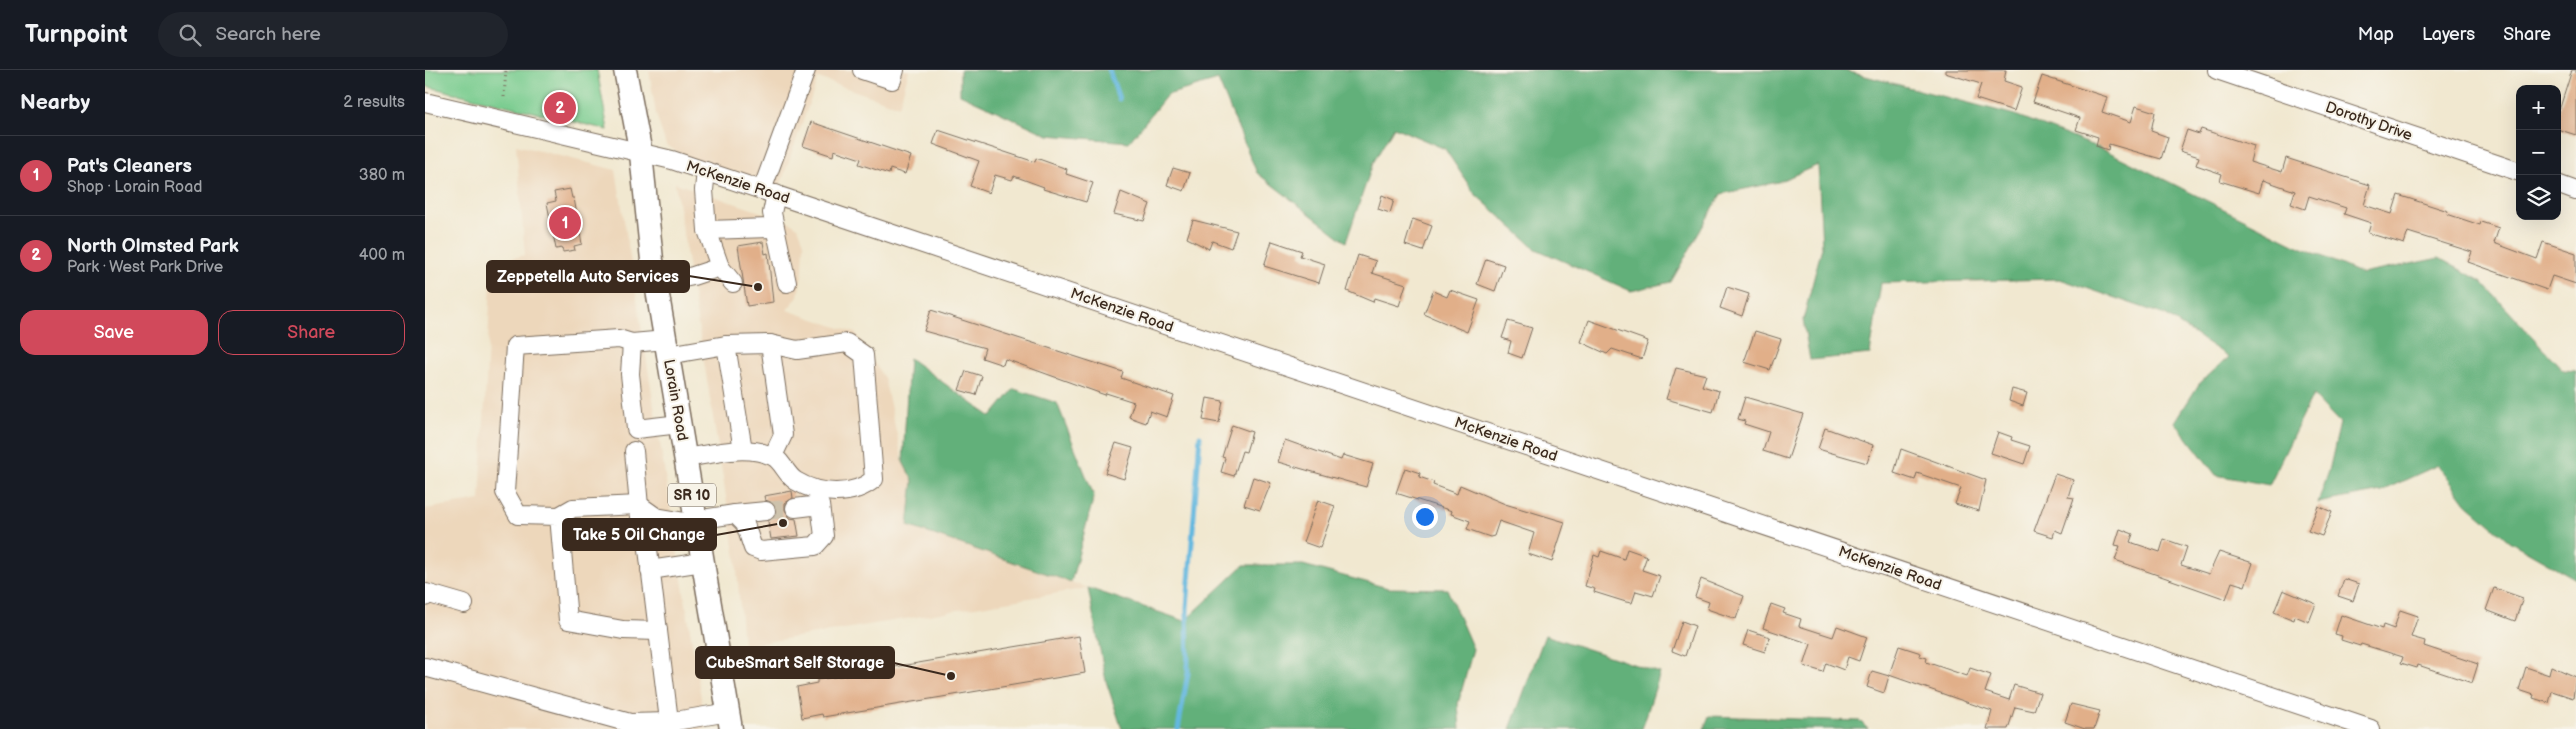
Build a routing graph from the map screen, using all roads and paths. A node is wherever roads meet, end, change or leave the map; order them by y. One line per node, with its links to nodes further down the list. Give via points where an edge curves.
1 (506, 70): 7 (path)
2 (625, 70): 9 (main road, Lorain Road / SR 10)
3 (806, 70): 14 (street)
4 (862, 70): 5 (street, via 892,80)
5 (895, 70)
6 (2217, 70): 11 (street, Dorothy Drive)
7 (504, 97)
8 (425, 102): 9 (street, McKenzie Road)
9 (641, 154): 10 (street, McKenzie Road); 20 (main road, Lorain Road / SR 10)
10 (706, 171): 14 (street, McKenzie Road); 16 (street)
11 (2516, 171)
12 (2561, 185): 13 (street)
13 (2576, 191)
14 (769, 192): 15 (street); 44 (street, McKenzie Road)
15 (774, 228): 16 (street); 18 (street)
16 (707, 230): 17 (street)
17 (720, 267): 19 (street); 20 (street)
18 (787, 282)
19 (733, 283)
20 (656, 284): 24 (main road, Lorain Road / SR 10)
21 (632, 343): 24 (street); 25 (street, via 630,374 636,429); 34 (street, via 619,339 515,346 505,492 518,515)
22 (770, 344): 23 (street); 28 (street, via 783,435); 28 (street, via 797,350 847,343 865,355 874,478 865,486 828,493 795,480)
23 (726, 345): 24 (street); 26 (street)
24 (667, 348): 25 (main road, Lorain Road / SR 10)
25 (680, 424): 29 (main road, Lorain Road / SR 10)
26 (743, 450): 28 (street); 29 (street)
27 (634, 451): 30 (street)
28 (773, 456)
29 (685, 458): 35 (main road, Lorain Road / SR 10)
30 (639, 505): 34 (street, via 573,508); 35 (street, via 656,517); 37 (street)
31 (795, 508): 33 (street, via 820,505 824,536 815,546 761,551 753,548 745,524)
32 (766, 511): 33 (street)
33 (735, 514): 35 (street)
34 (559, 516): 40 (street, via 568,620 623,630)
35 (696, 522): 36 (main road, Lorain Road / SR 10)
36 (703, 562): 37 (street); 42 (main road, Lorain Road / SR 10)
37 (650, 570): 40 (street)
38 (425, 597): 39 (street, via 426,593)
39 (464, 604)
40 (658, 631): 43 (street)
41 (425, 667): 43 (street, via 630,723)
42 (730, 721): 43 (street)
43 (669, 725)
44 (2371, 729)

